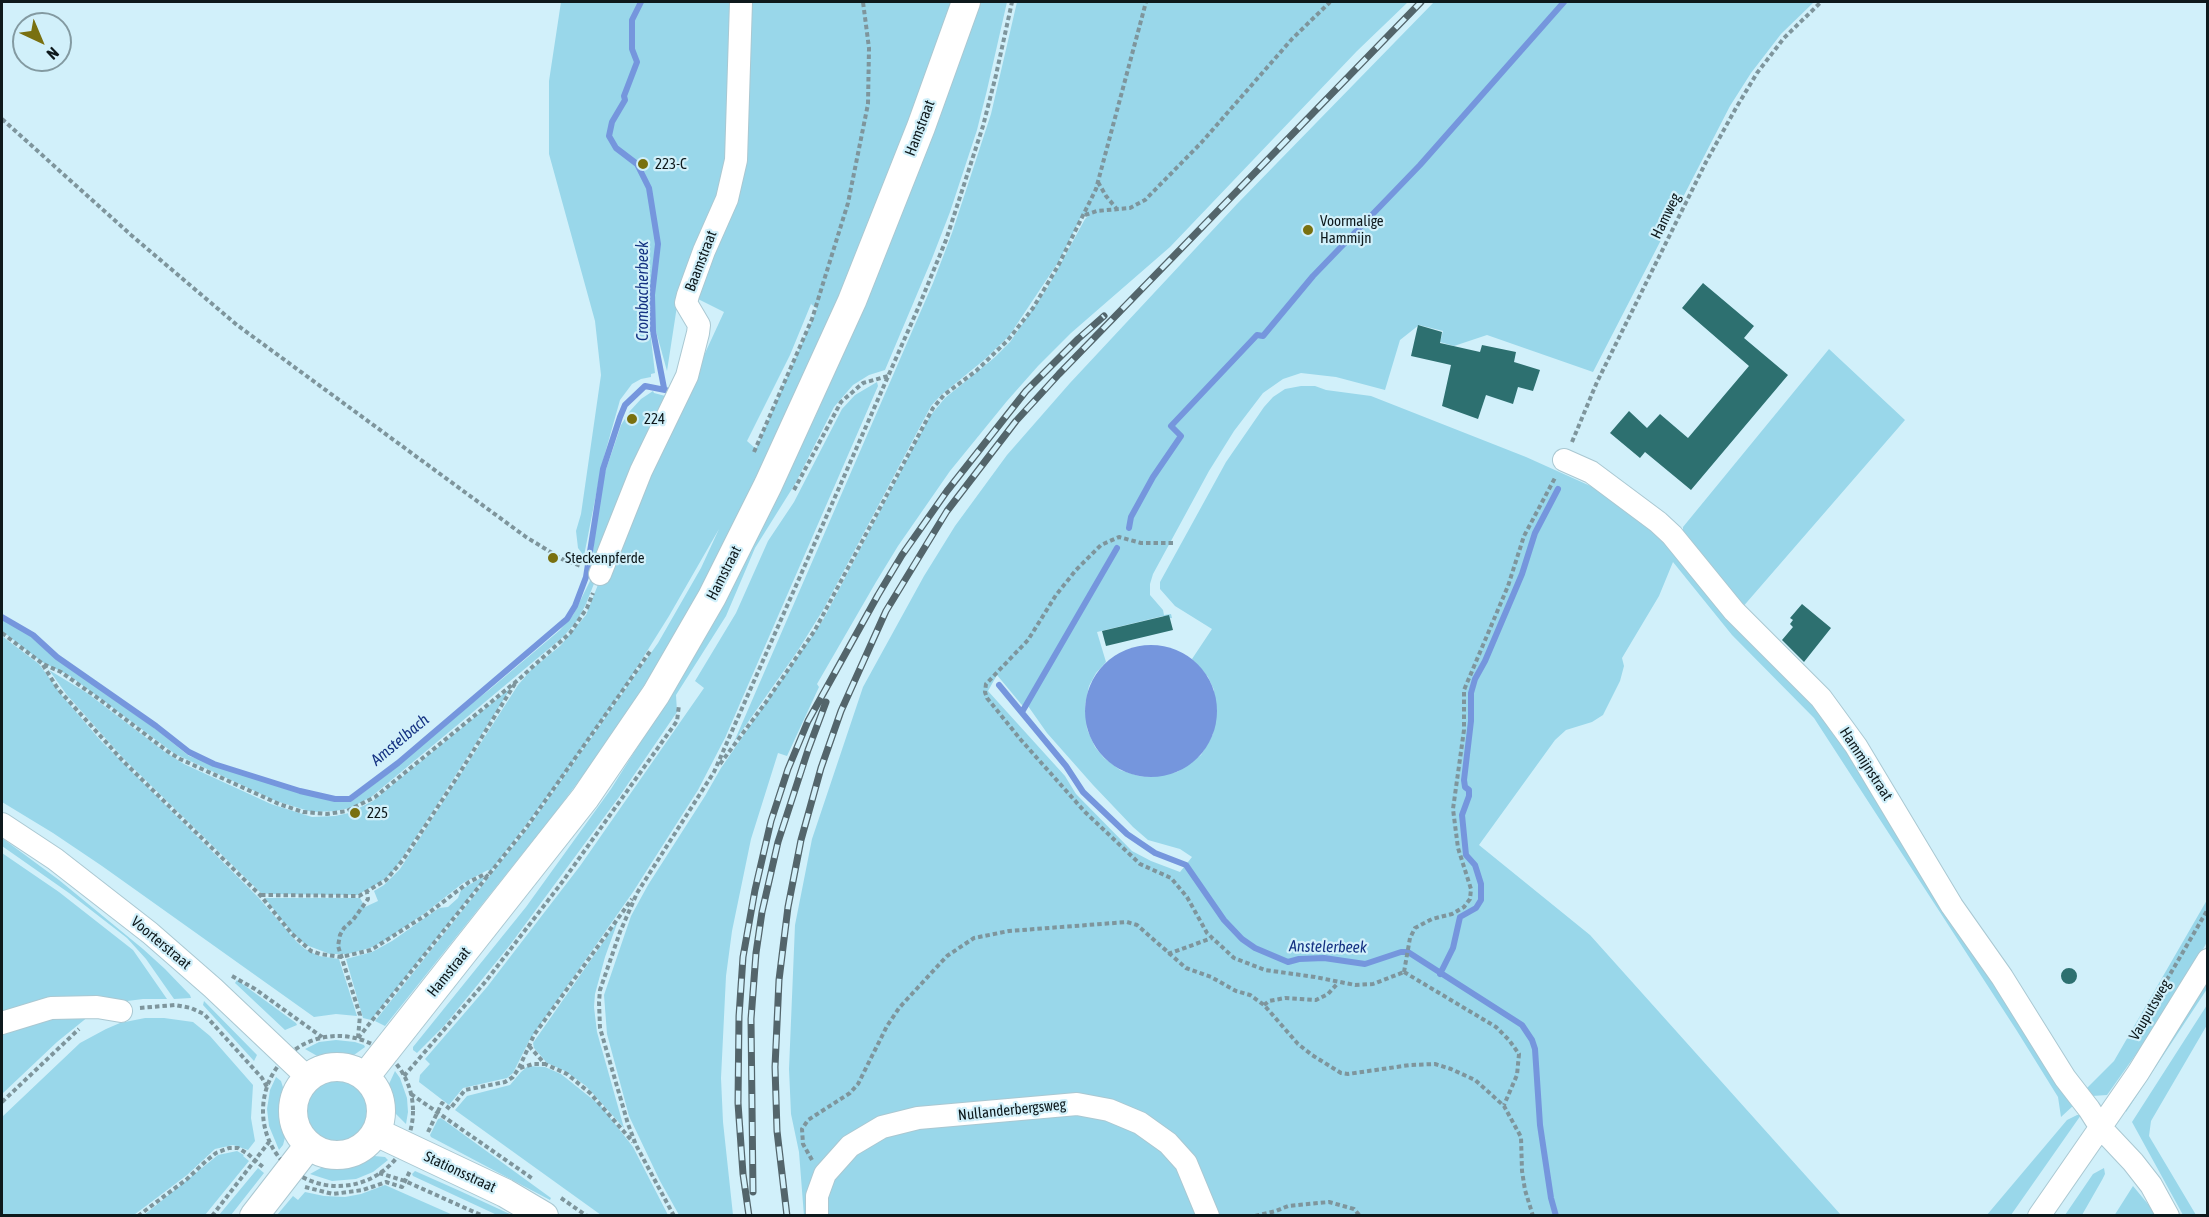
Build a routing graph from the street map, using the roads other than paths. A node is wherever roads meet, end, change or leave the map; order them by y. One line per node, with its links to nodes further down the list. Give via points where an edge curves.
1 (741, 2): 4 (street, Baamstraat, via 736,160 727,199 686,303 699,325 698,333 687,376 641,471)
2 (966, 2): 9 (main road, Hamstraat, via 852,301 712,597 656,694 585,798)
3 (1564, 460): 11 (street, Hammijnstraat, via 1591,472 1658,522 1734,612 1821,698 1856,746 1952,906)
4 (600, 574)
5 (2, 824): 10 (street, Voorterstraat, via 55,859 150,933)
6 (2208, 960): 11 (street, Vauputsweg)
7 (122, 1011): 8 (street, via 97,1006 51,1008)
8 (2, 1023)
9 (365, 1077): 10 (main road, via 336,1067); 12 (main road, via 379,1097 380,1120)
10 (308, 1078): 13 (main road, via 297,1094 293,1112 295,1124)
11 (2101, 1128): 18 (street, Vauputsweg); 19 (street, Hammijnstraat, via 2151,1185)
12 (375, 1132): 13 (main road, via 351,1153 329,1154); 14 (main road, Stationsstraat, via 497,1190)
13 (309, 1145): 15 (main road)
14 (551, 1206)
15 (254, 1215)
16 (817, 1215): 17 (street, Nullanderbergsweg, via 817,1196 825,1174 850,1146 882,1127 918,1118 1077,1104 1109,1110 1140,1123 1168,1143 1186,1163)
17 (1208, 1215)
18 (2039, 1215)
19 (2168, 1215)

